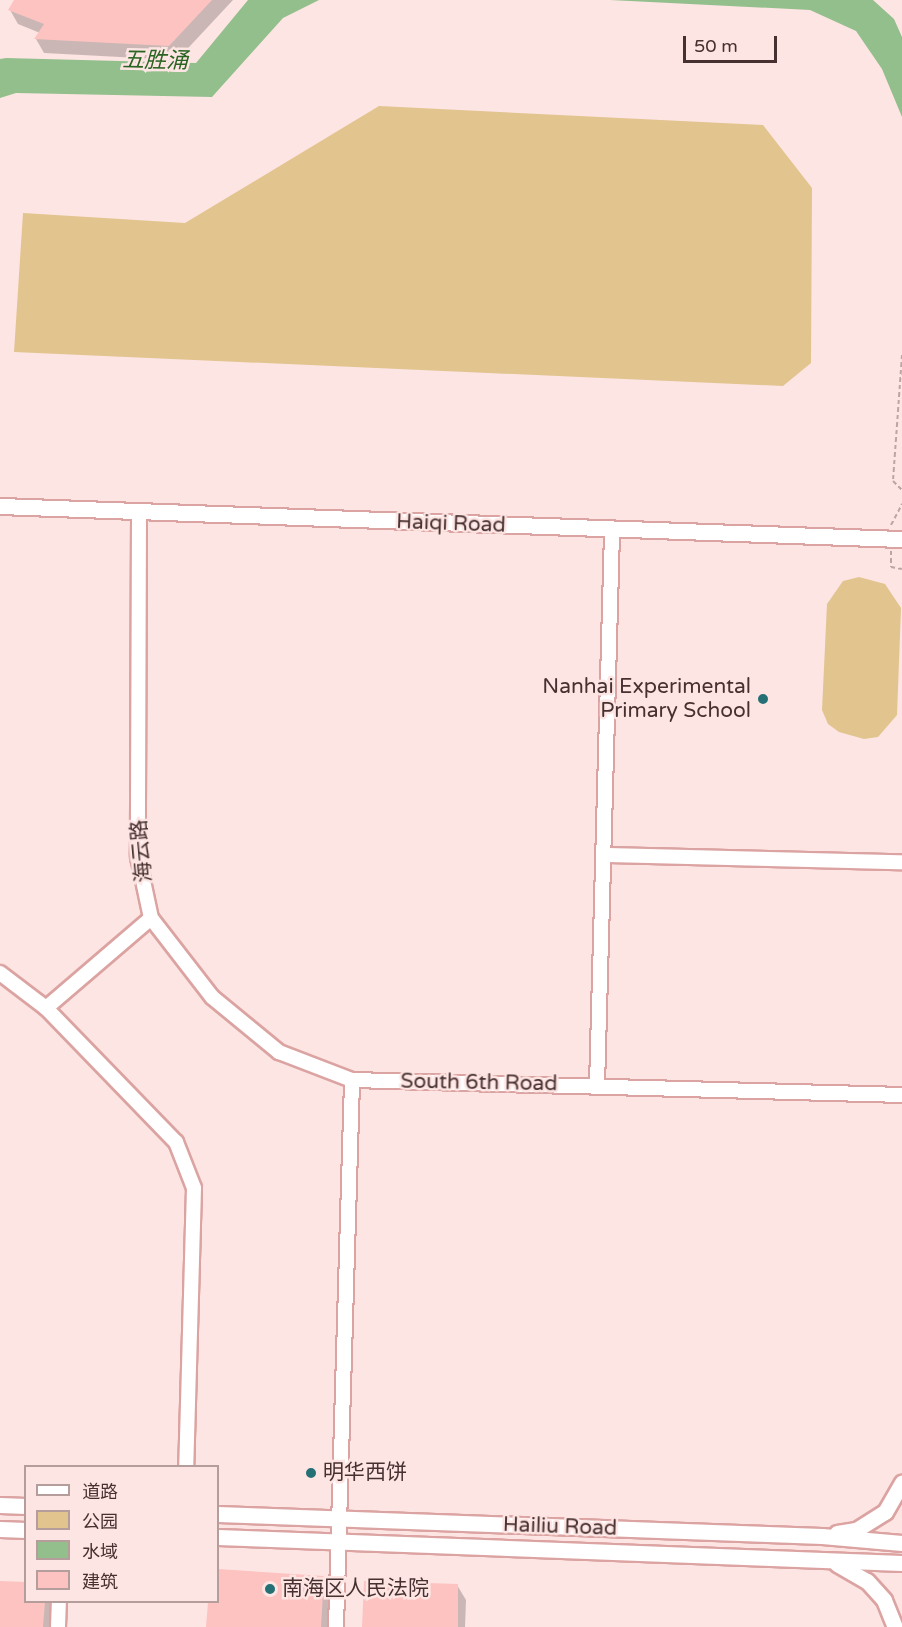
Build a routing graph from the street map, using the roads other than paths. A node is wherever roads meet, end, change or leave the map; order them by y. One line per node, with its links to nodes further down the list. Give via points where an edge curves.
1 (0, 506): 4 (main road, Haiqi Road)
2 (0, 513): 3 (main road, Haiqi Road)
3 (139, 518): 4 (main road, Haiqi Road); 9 (street, 海云路, via 138,857)
4 (612, 533): 5 (main road, Haiqi Road); 6 (main road, Haiqi Road); 7 (street)
5 (902, 539)
6 (902, 550)
7 (604, 855): 8 (street); 13 (street)
8 (902, 862)
9 (151, 918): 11 (street); 12 (street, 海云路, via 212,997 279,1052)
10 (0, 973): 11 (street)
11 (46, 1008): 15 (street, via 176,1142 194,1188)
12 (352, 1080): 13 (street, South 6th Road); 20 (street)
13 (597, 1086): 14 (street, South 6th Road)
14 (902, 1095)
15 (186, 1465)
16 (902, 1483): 23 (main road, via 885,1512 870,1524)
17 (0, 1505): 18 (main road)
18 (24, 1506)
19 (219, 1514): 20 (main road, Hailiu Road)
20 (340, 1518): 23 (main road, Hailiu Road); 25 (street)
21 (0, 1529): 22 (main road)
22 (24, 1530)
23 (822, 1536): 26 (main road, Hailiu Road)
24 (219, 1537): 25 (main road, Hailiu Road)
25 (339, 1542): 27 (main road, Hailiu Road); 32 (street)
26 (902, 1543)
27 (819, 1559): 28 (main road, Hailiu Road); 33 (main road, via 848,1568 867,1581 884,1600)
28 (902, 1563)
29 (59, 1603): 31 (street)
30 (902, 1618): 34 (main road)
31 (58, 1627)
32 (336, 1627)
33 (894, 1627)
34 (901, 1627)

